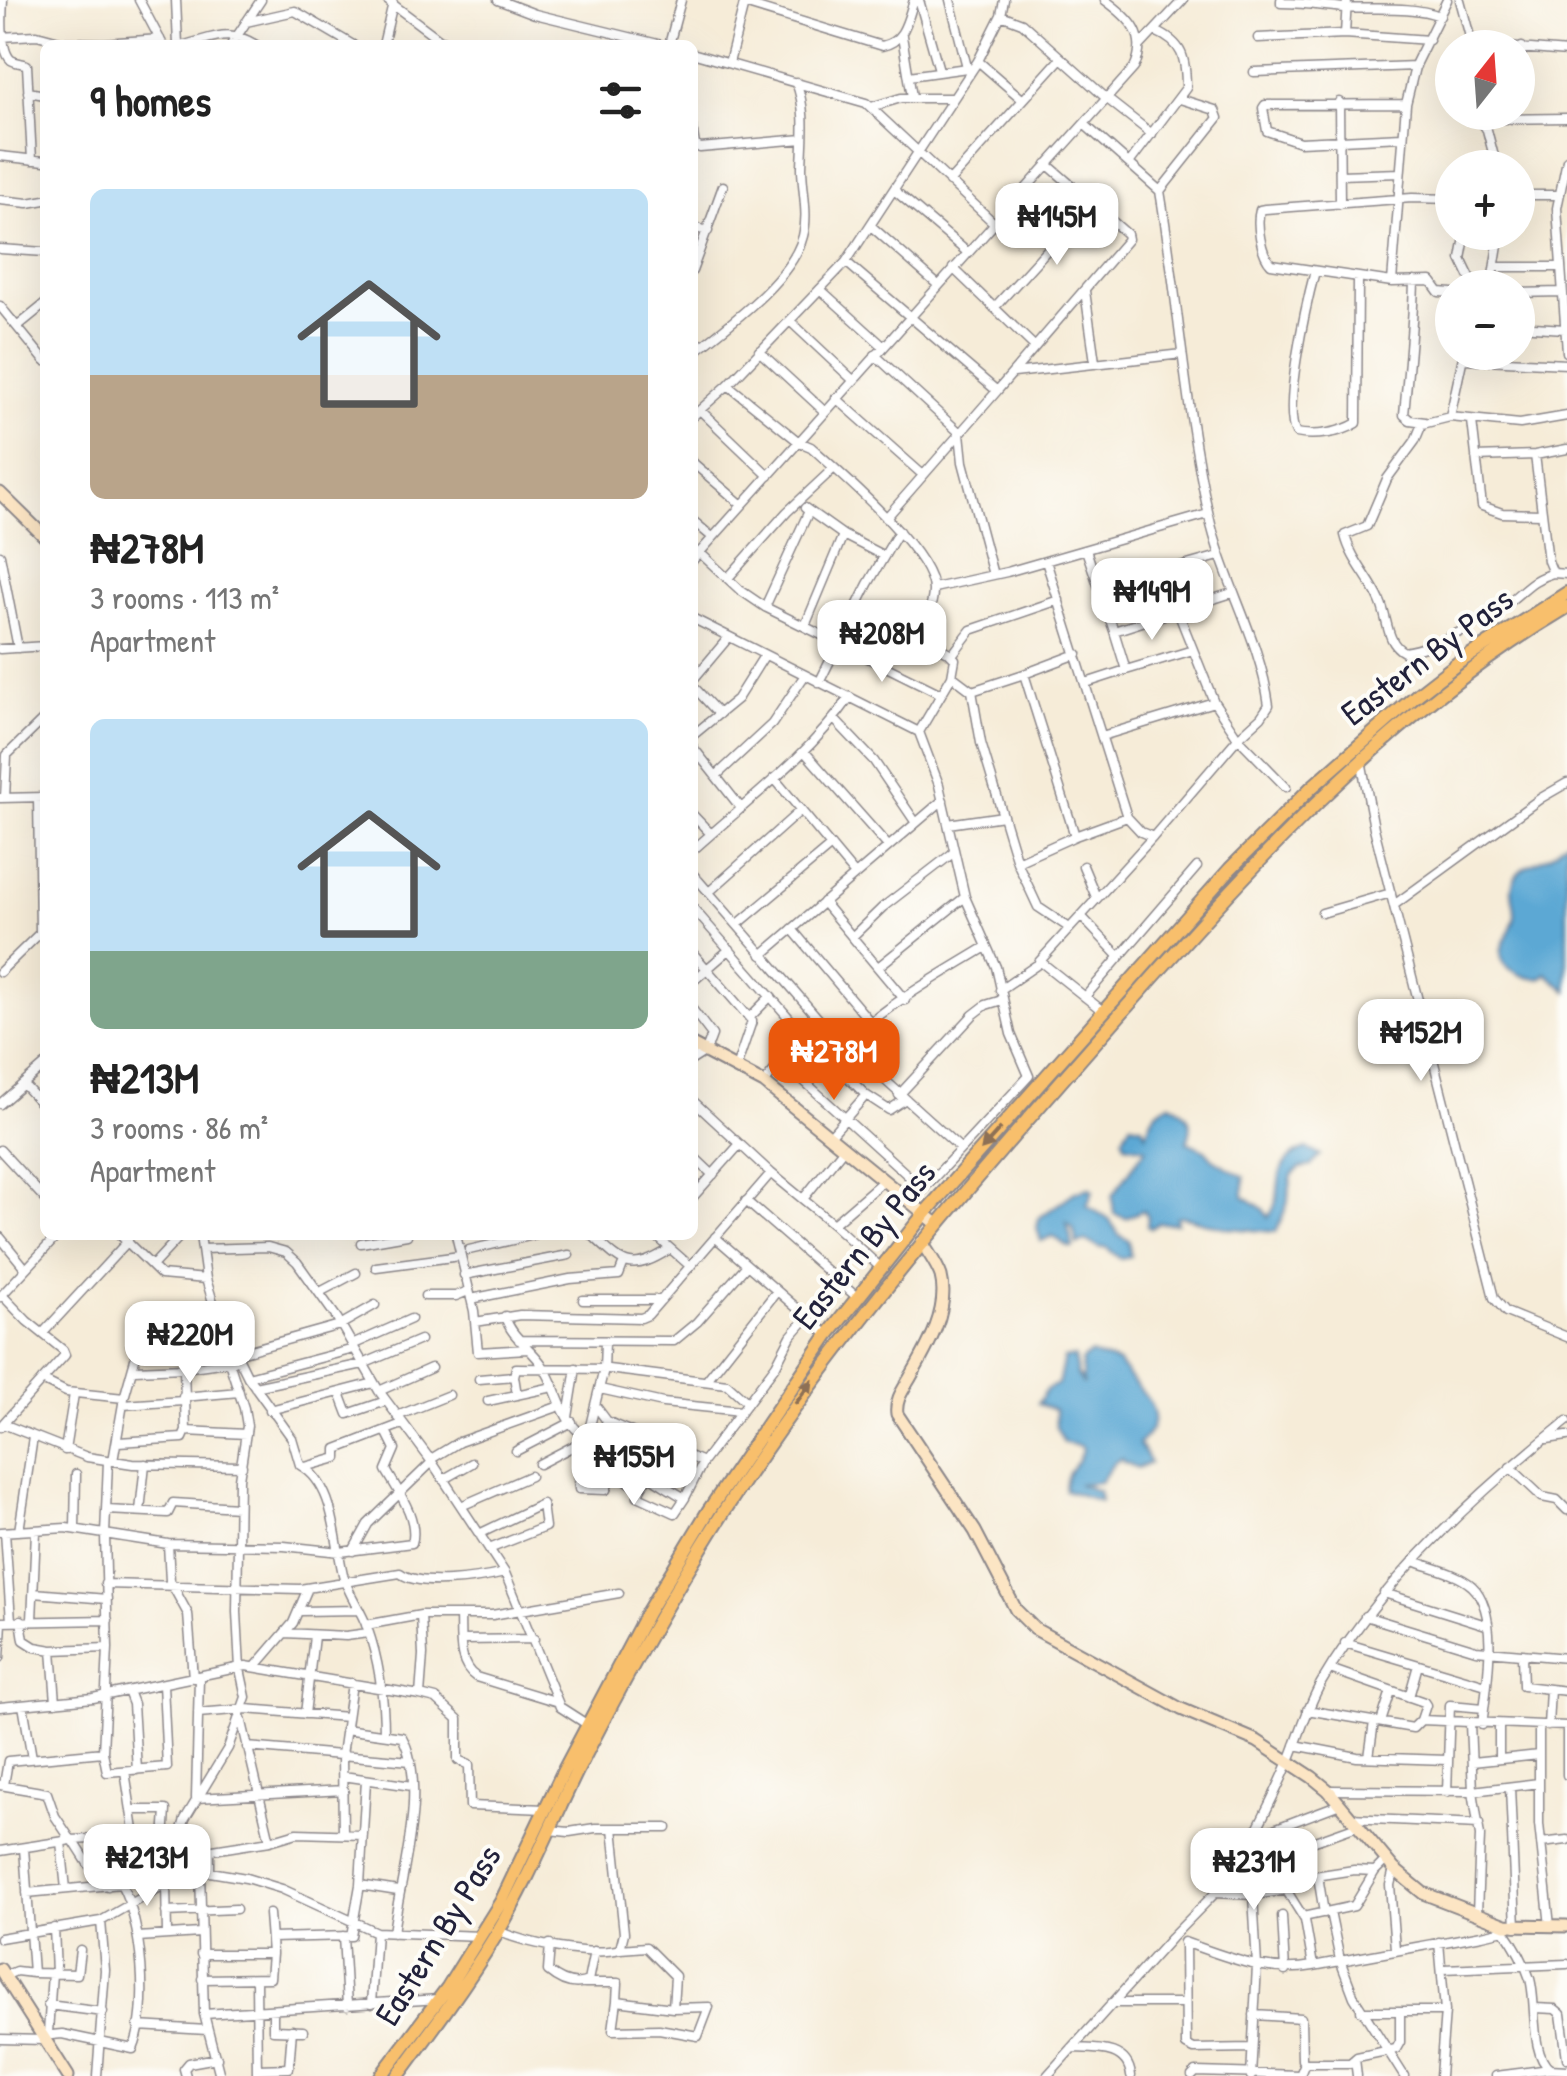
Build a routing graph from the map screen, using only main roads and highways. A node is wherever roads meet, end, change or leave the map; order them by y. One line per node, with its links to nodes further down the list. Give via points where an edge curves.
1 (1567, 593): 3 (main road, Eastern By Pass, one-way to 3, via 1458,663 1351,750 1230,870 924,1213 781,1400 678,1560 501,1902)
2 (1567, 607): 4 (main road, Eastern By Pass, one-way to 2, via 498,1931 617,1693 718,1520 807,1388 936,1223 1234,885 1360,760 1454,682)
3 (382, 2076)
4 (398, 2076)

